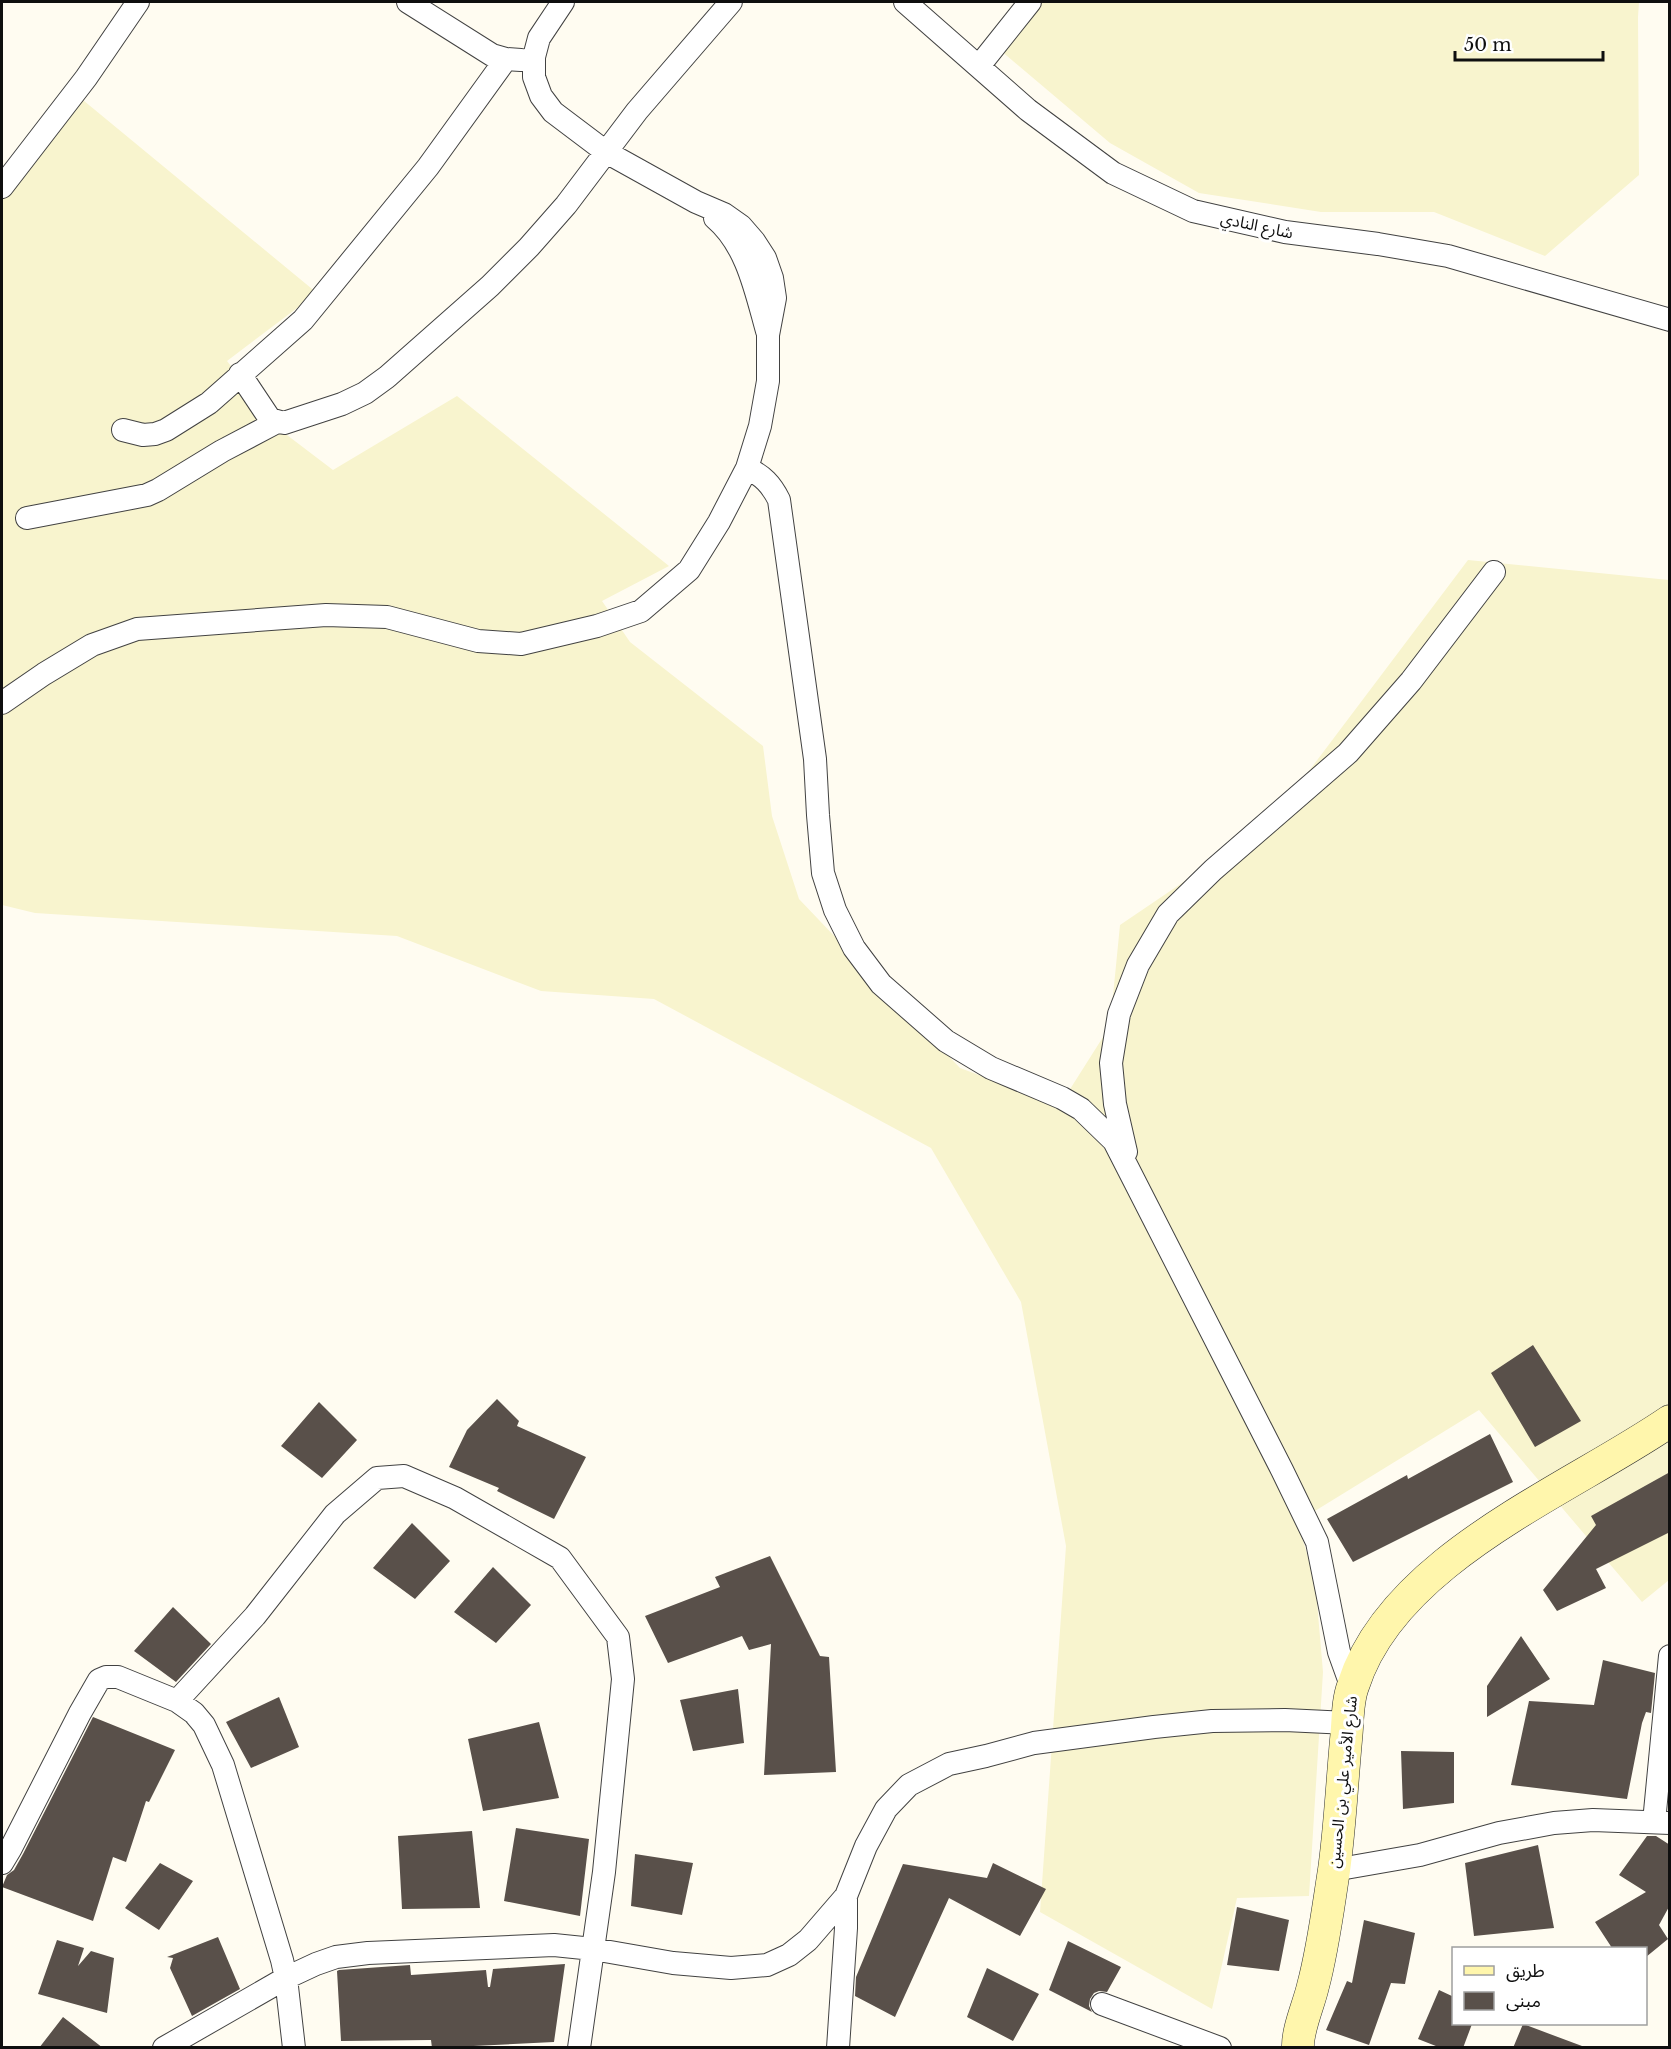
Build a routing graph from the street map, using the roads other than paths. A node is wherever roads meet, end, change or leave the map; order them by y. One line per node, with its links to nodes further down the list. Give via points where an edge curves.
1 (138, 2): 11 (street, via 86,78)
2 (408, 2): 8 (street, via 492,55)
3 (562, 2): 7 (street, via 539,38)
4 (731, 2): 10 (street)
5 (905, 2): 9 (street, شارع النادي)
6 (1030, 2): 9 (street)
7 (534, 57): 8 (street); 10 (street, via 534,77 553,112)
8 (506, 59): 13 (street, via 428,167 303,320)
9 (979, 66): 12 (street, شارع النادي, via 1028,110 1113,173 1193,211 1285,232 1448,256)
10 (606, 152): 14 (street, via 529,247 387,377 342,404); 16 (street, via 696,202 719,222 740,251 768,335 768,381)
11 (2, 187)
12 (1670, 320)
13 (240, 374): 14 (street, via 270,419); 15 (street, via 209,404 166,430 143,435)
14 (277, 422): 17 (street, via 147,495)
15 (123, 430)
16 (747, 468): 19 (street, via 689,570 641,611 597,626 521,644 478,642 387,617 292,617 137,629 92,645); 20 (street, via 772,486 779,500 815,759 823,873 834,909 854,948 881,984 946,1041 991,1068 1081,1109 1114,1141)
17 (27, 518)
18 (1494, 572): 20 (street, via 1411,681 1348,753 1168,914 1138,965 1119,1014 1111,1063 1115,1104)
19 (2, 703)
20 (1132, 1174): 23 (street, via 1317,1542 1339,1652)
21 (1670, 1421): 23 (street, شارع الأمير علي بن الحسين, via 1632,1447 1566,1482 1440,1568 1387,1624 1365,1655)
22 (1670, 1656): 26 (street)
23 (1352, 1688): 25 (street, شارع الأمير علي بن الحسين)
24 (177, 1701): 27 (street, via 118,1677 99,1680); 30 (street, via 255,1616 335,1514 377,1478 404,1476 455,1498 560,1558 618,1637 623,1679); 31 (street, via 204,1725 223,1765)
25 (1348, 1723): 28 (street, شارع الأمير علي بن الحسين); 29 (street, via 1212,1721 1034,1743 949,1764 909,1785 886,1809)
26 (1662, 1822): 28 (street, via 1554,1823)
27 (2, 1863)
28 (1334, 1870): 33 (street, شارع الأمير علي بن الحسين, via 1314,1983)
29 (846, 1896): 30 (street, via 808,1940 767,1965 731,1968 673,1963); 37 (street)
30 (594, 1949): 31 (street, via 554,1945 368,1953 326,1960); 36 (street)
31 (286, 1978): 34 (street); 35 (street)
32 (1102, 2004): 38 (street)
33 (1296, 2046)
34 (164, 2048)
35 (294, 2048)
36 (579, 2048)
37 (838, 2048)
38 (1220, 2048)

